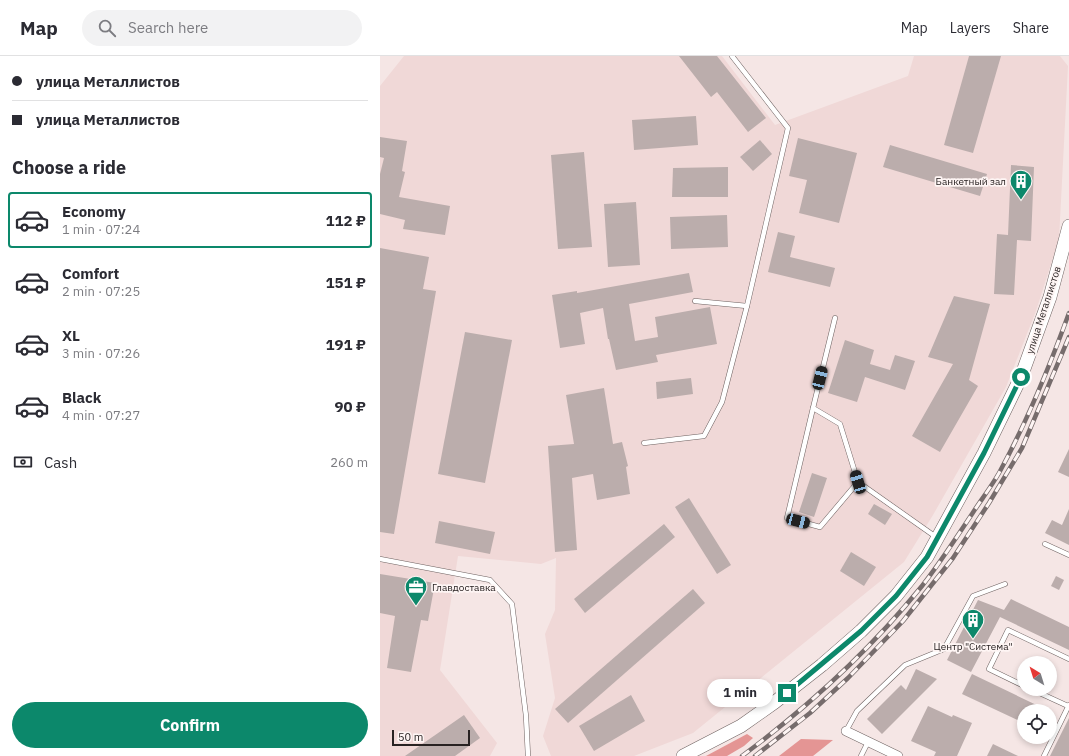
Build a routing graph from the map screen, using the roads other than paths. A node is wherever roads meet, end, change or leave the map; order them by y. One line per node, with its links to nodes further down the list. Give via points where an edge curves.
1 (732, 56): 4 (lane, via 788,128)
2 (1069, 226): 9 (main road, улица Металлистов, via 1050,297 1021,377)
3 (695, 302): 4 (lane)
4 (747, 306): 7 (lane, via 722,402 704,436)
5 (836, 318): 6 (lane)
6 (813, 408): 8 (lane, via 840,424); 8 (lane, via 787,518 820,527)
7 (644, 442)
8 (858, 482): 9 (lane)
9 (938, 538): 21 (main road, улица Металлистов, via 927,557 896,596 822,665 741,726)
10 (1045, 544): 11 (lane)
11 (1069, 555)
12 (380, 559): 20 (lane, via 490,580 512,604 526,716)
13 (1005, 584): 18 (lane, via 973,596 944,649 905,665 857,711)
14 (1069, 659): 15 (lane, via 1008,630 989,669)
15 (1017, 683)
16 (1048, 696): 17 (lane)
17 (1069, 705): 24 (lane)
18 (846, 731): 19 (street)
19 (868, 742): 22 (lane); 23 (street)
20 (528, 756)
21 (683, 756)
22 (861, 756)
23 (898, 756)
24 (1044, 756)

